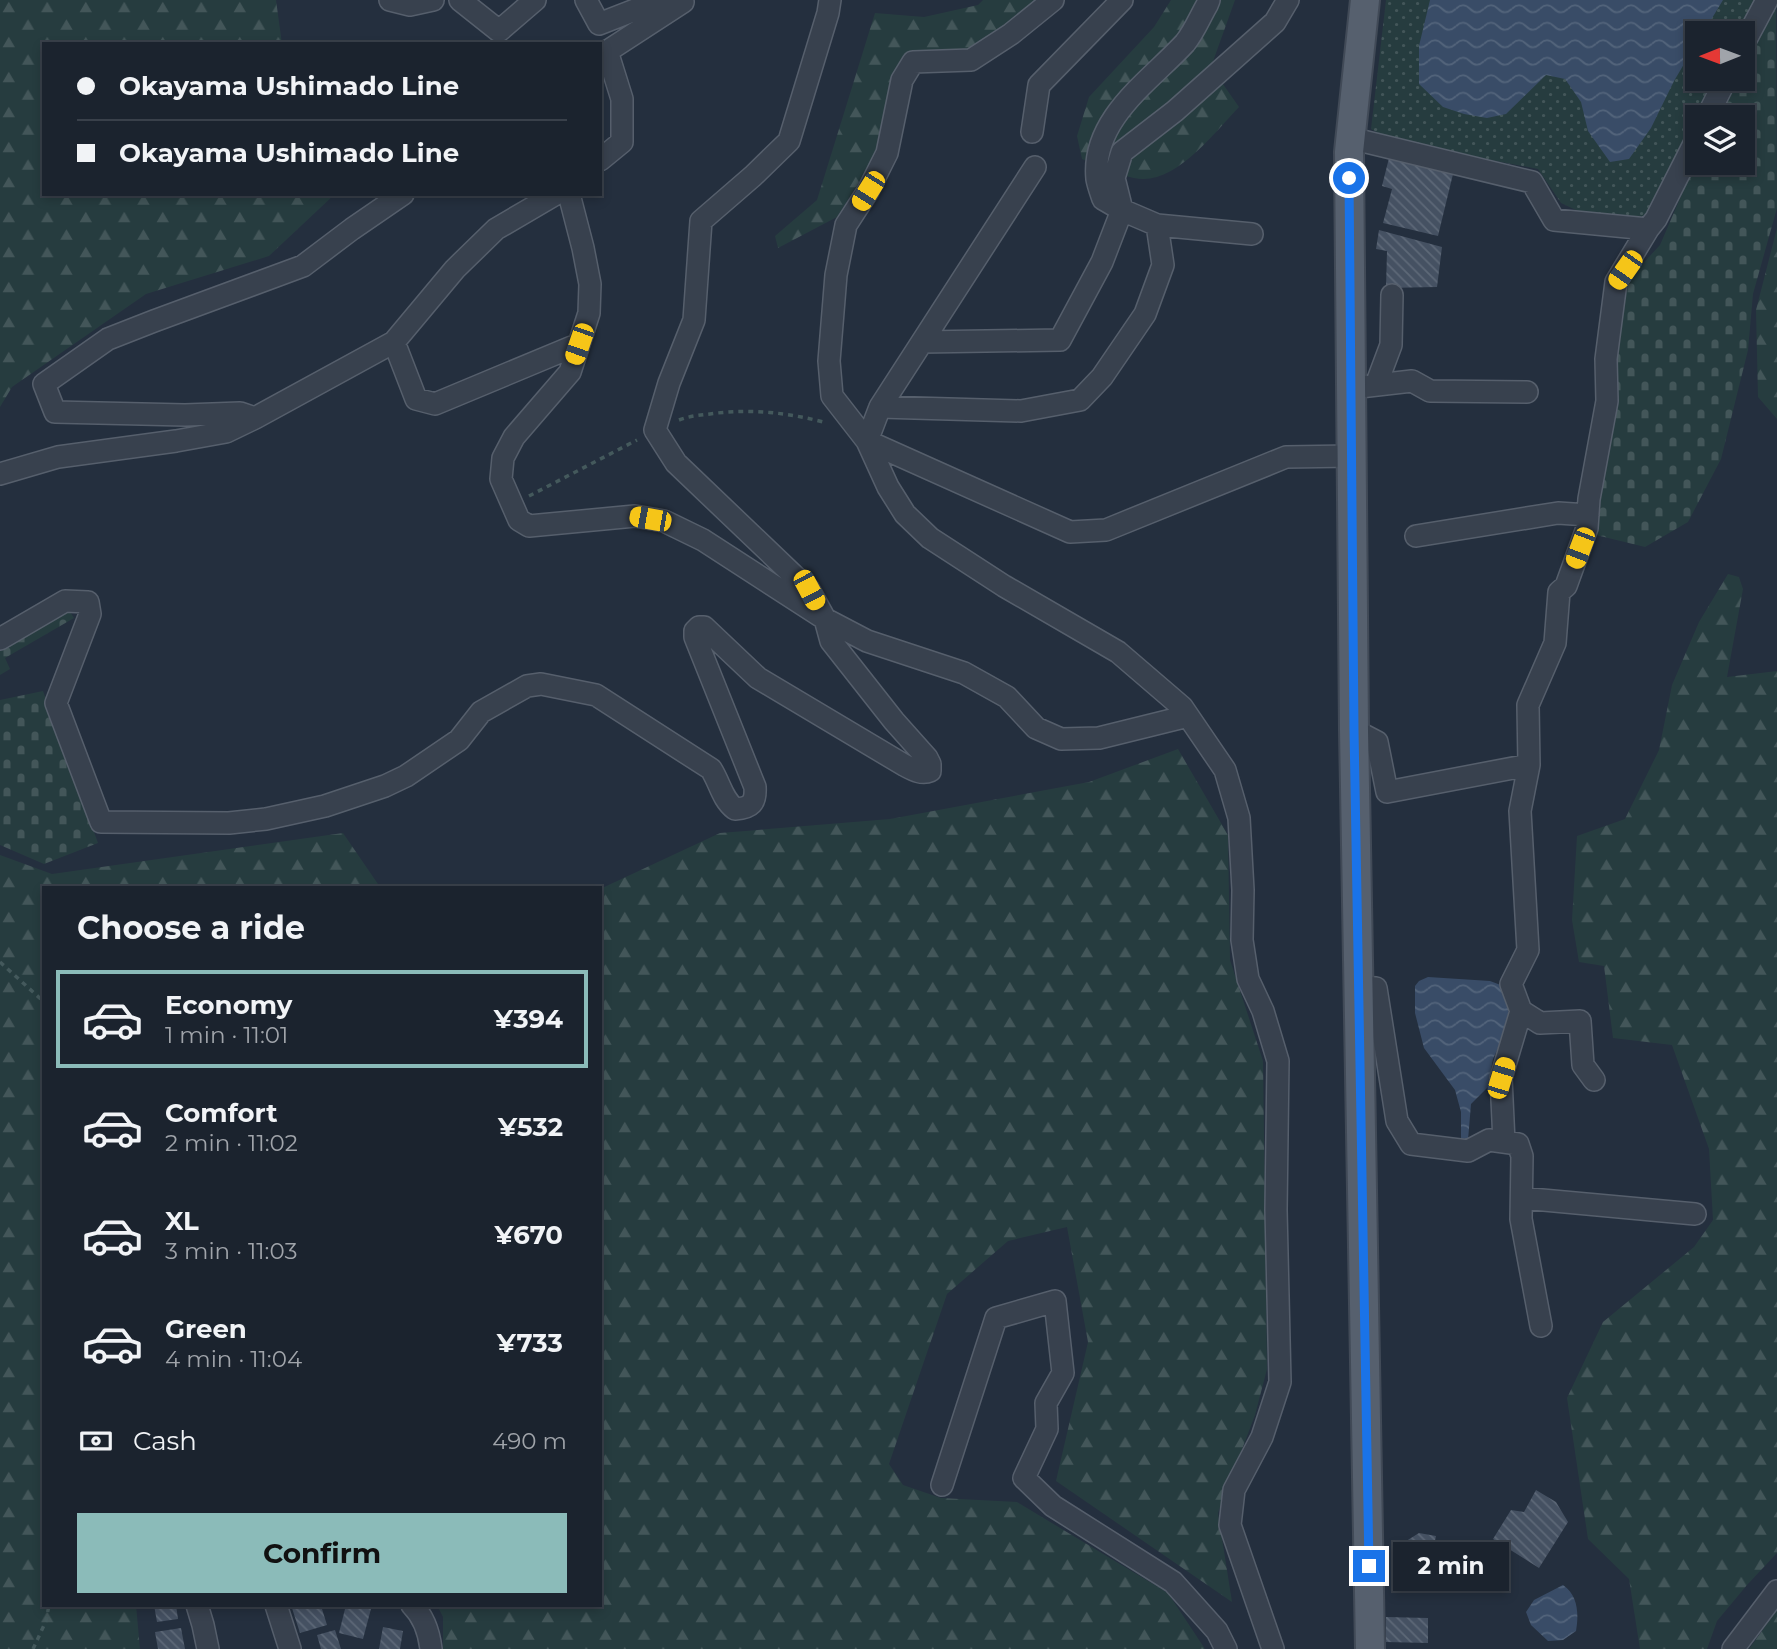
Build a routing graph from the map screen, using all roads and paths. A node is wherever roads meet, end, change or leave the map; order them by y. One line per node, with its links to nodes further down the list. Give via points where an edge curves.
1 (390, 0): 2 (street, via 410,5)
2 (433, 0)
3 (460, 0): 4 (street, via 499,31)
4 (535, 0)
5 (586, 0): 13 (street, via 599,24 658,1)
6 (830, 0): 37 (street, via 789,141 701,221 694,320)
7 (1053, 0): 38 (street, via 971,60 912,62 902,80 887,153 846,225 836,275 829,362 832,396)
8 (1122, 0): 16 (street, via 1039,85)
9 (1209, 0): 24 (street, via 1188,40 1111,122 1098,151 1097,180 1103,199)
10 (1288, 0): 24 (street, via 1275,22 1122,152 1114,178)
11 (1365, 0): 17 (main road)
12 (1767, 0): 14 (street)
13 (683, 2): 15 (street)
14 (1755, 22)
15 (604, 54): 18 (street, via 622,99 622,142)
16 (1032, 132)
17 (1350, 138): 26 (street, via 1532,182 1554,220); 32 (main road)
18 (602, 158)
19 (1685, 162): 26 (street)
20 (1035, 167): 30 (street)
21 (400, 196): 35 (street, via 303,266 108,340 44,384 55,412 240,413)
22 (553, 196): 29 (street, via 496,229 455,269)
23 (570, 196): 31 (street, via 590,284 589,313)
24 (1122, 209): 25 (street); 30 (street, via 1102,262 1060,340)
25 (1157, 225): 27 (street); 34 (street, via 1163,265 1145,314 1102,377 1080,400 1021,411)
26 (1648, 229): 42 (street, via 1616,282 1606,359 1607,401)
27 (1252, 234)
28 (1392, 295): 32 (street, via 1391,345)
29 (394, 342): 31 (street, via 416,399 435,404); 35 (street)
30 (922, 342): 34 (street)
31 (579, 344): 41 (street, via 570,372 514,437 503,458 501,479)
32 (1364, 386): 33 (street, via 1412,381 1430,391); 39 (main road)
33 (1527, 391)
34 (880, 407): 38 (street)
35 (255, 418): 40 (street, via 226,432 58,457)
36 (835, 426): 37 (path, via 777,412 741,411 689,416)
37 (655, 430): 41 (path); 44 (street, via 676,463 809,590)
38 (867, 441): 39 (street, via 1070,532 1106,530 1286,457); 46 (street, via 905,514 930,538 1118,652)
39 (1352, 456): 47 (main road)
40 (0, 474)
41 (512, 505): 44 (street, via 519,520 529,526 635,516 664,521 703,540)
42 (1588, 515): 43 (street, via 1558,513); 48 (street, via 1566,586 1559,592 1555,643 1528,705)
43 (1416, 536)
44 (825, 619): 45 (street, via 831,641 927,758 930,771 904,765 758,678 699,626 695,637 755,787 756,796 745,808 735,810 727,803 711,769 596,695 541,684 527,686 481,712 459,740 385,786 325,806 229,823 101,822 56,703 90,614 88,601 65,601); 46 (street, via 867,641 964,673 1007,698 1035,729 1061,739 1099,738)
45 (0, 639)
46 (1188, 716): 69 (street, via 1225,771 1239,818 1242,940 1248,979 1278,1061 1280,1382 1262,1437 1234,1490 1230,1525)
47 (1354, 730): 48 (street, via 1377,742 1387,792); 50 (main road)
48 (1529, 765): 52 (street, via 1520,811 1528,950 1511,984)
49 (0, 962): 51 (path)
50 (1359, 987): 54 (street, via 1376,988 1397,1121 1411,1144 1468,1151 1489,1140); 70 (main road)
51 (42, 1000)
52 (1521, 1011): 53 (street, via 1539,1023 1580,1021 1583,1065); 54 (street, via 1501,1078)
53 (1594, 1080)
54 (1504, 1142): 55 (street, via 1518,1144 1522,1156)
55 (1522, 1198): 56 (street); 57 (street, via 1521,1219)
56 (1695, 1214)
57 (1541, 1326)
58 (942, 1485): 68 (street, via 996,1318 1055,1301 1063,1373 1046,1402 1047,1429 1024,1478 1053,1506 1173,1582 1217,1631)
59 (1777, 1591): 71 (street)
60 (49, 1607): 64 (path)
61 (198, 1607): 65 (street)
62 (277, 1607): 66 (street)
63 (414, 1607): 67 (street, via 428,1631)
64 (33, 1649)
65 (208, 1649)
66 (290, 1649)
67 (431, 1649)
68 (1226, 1649)
69 (1273, 1649)
70 (1370, 1649)
71 (1733, 1649)

